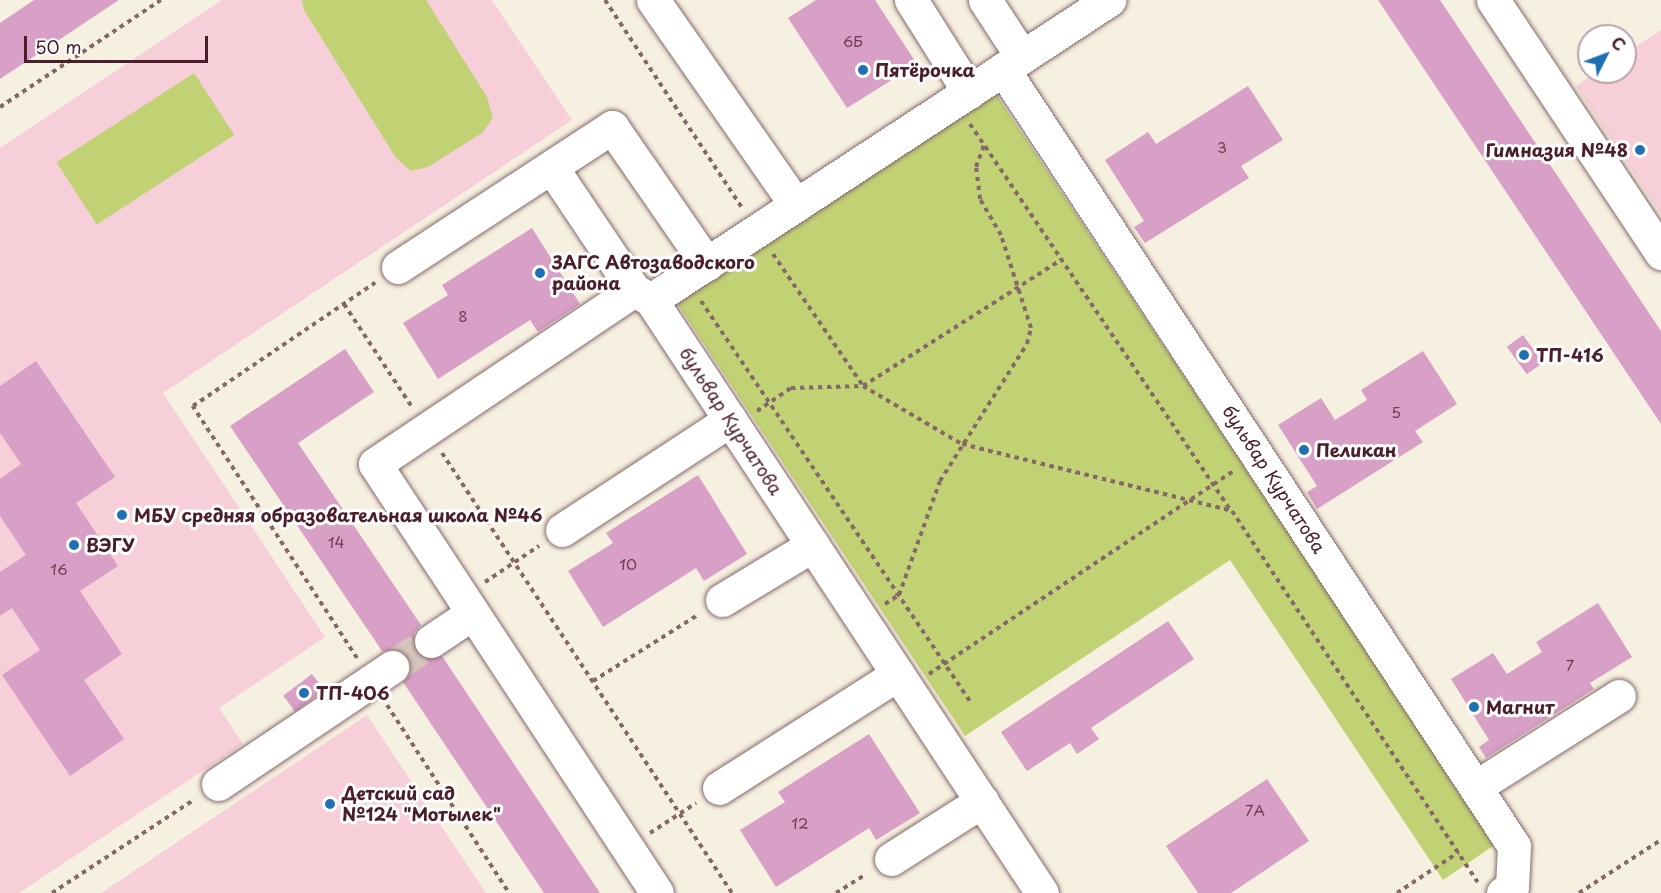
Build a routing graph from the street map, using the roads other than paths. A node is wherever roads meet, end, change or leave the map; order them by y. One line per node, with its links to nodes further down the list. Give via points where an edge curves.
1 (653, 0): 9 (street)
2 (911, 0): 7 (street)
3 (985, 0): 6 (street, бульвар Курчатова)
4 (1108, 0): 6 (street)
5 (1493, 0): 10 (street)
6 (1013, 63): 7 (street); 24 (street, бульвар Курчатова, via 1258,454)
7 (962, 96): 9 (street)
8 (552, 168): 11 (street); 12 (street, via 612,127); 13 (street, бульвар Курчатова)
9 (796, 205): 12 (street)
10 (1661, 253)
11 (398, 267)
12 (696, 271): 13 (street)
13 (642, 295): 14 (street, бульвар Курчатова); 18 (street, via 375,464)
14 (732, 423): 15 (street); 16 (street, бульвар Курчатова)
15 (562, 530)
16 (813, 545): 17 (street); 21 (street, бульвар Курчатова)
17 (722, 600)
18 (468, 605): 19 (street); 29 (street)
19 (431, 641)
20 (382, 674): 23 (street)
21 (902, 681): 25 (street); 26 (street, бульвар Курчатова)
22 (1619, 696): 24 (street)
23 (218, 784)
24 (1477, 786): 28 (street, бульвар Курчатова, via 1514,846 1512,887)
25 (719, 788)
26 (982, 801): 27 (street); 30 (street, бульвар Курчатова)
27 (891, 859)
28 (1492, 889)
29 (657, 893)
30 (1042, 893)

